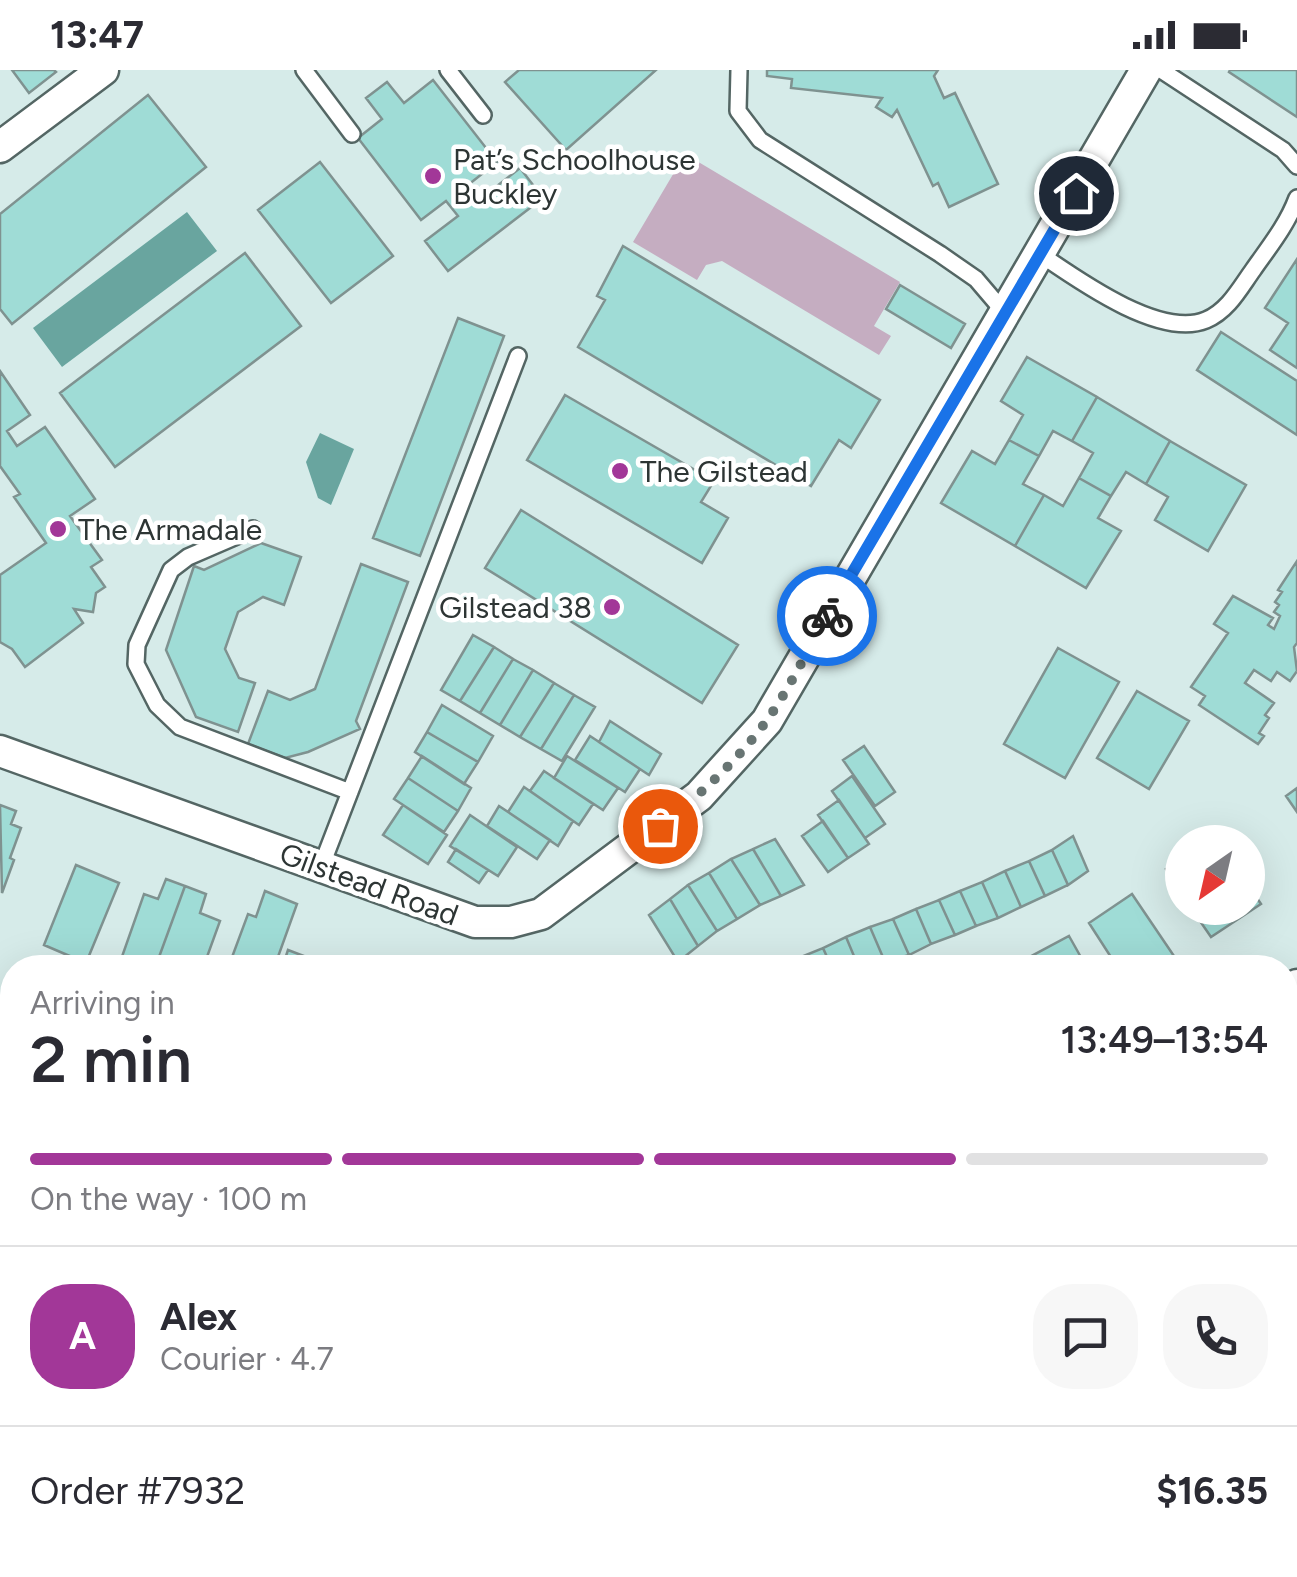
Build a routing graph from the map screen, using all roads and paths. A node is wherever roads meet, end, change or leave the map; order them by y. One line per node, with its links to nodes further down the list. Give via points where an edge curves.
1 (104, 70): 9 (street)
2 (304, 70): 8 (lane)
3 (448, 70): 7 (lane)
4 (739, 70): 13 (lane, via 738,111 760,140 964,270)
5 (1146, 70): 12 (street, Gilstead Road)
6 (1161, 70): 10 (lane, via 1284,150)
7 (483, 115)
8 (352, 134)
9 (0, 147)
10 (1297, 166)
11 (1297, 198): 12 (lane, via 1290,218 1226,306 1206,320 1159,321)
12 (1040, 254): 13 (street, Gilstead Road)
13 (1005, 313): 18 (street, Gilstead Road, via 766,721 699,796 541,914 511,922 475,922)
14 (518, 356): 17 (lane)
15 (253, 530): 17 (lane, via 172,570 137,646 136,664 156,705 180,726)
16 (0, 750): 18 (street, Gilstead Road)
17 (350, 792): 18 (lane)
18 (321, 867)

